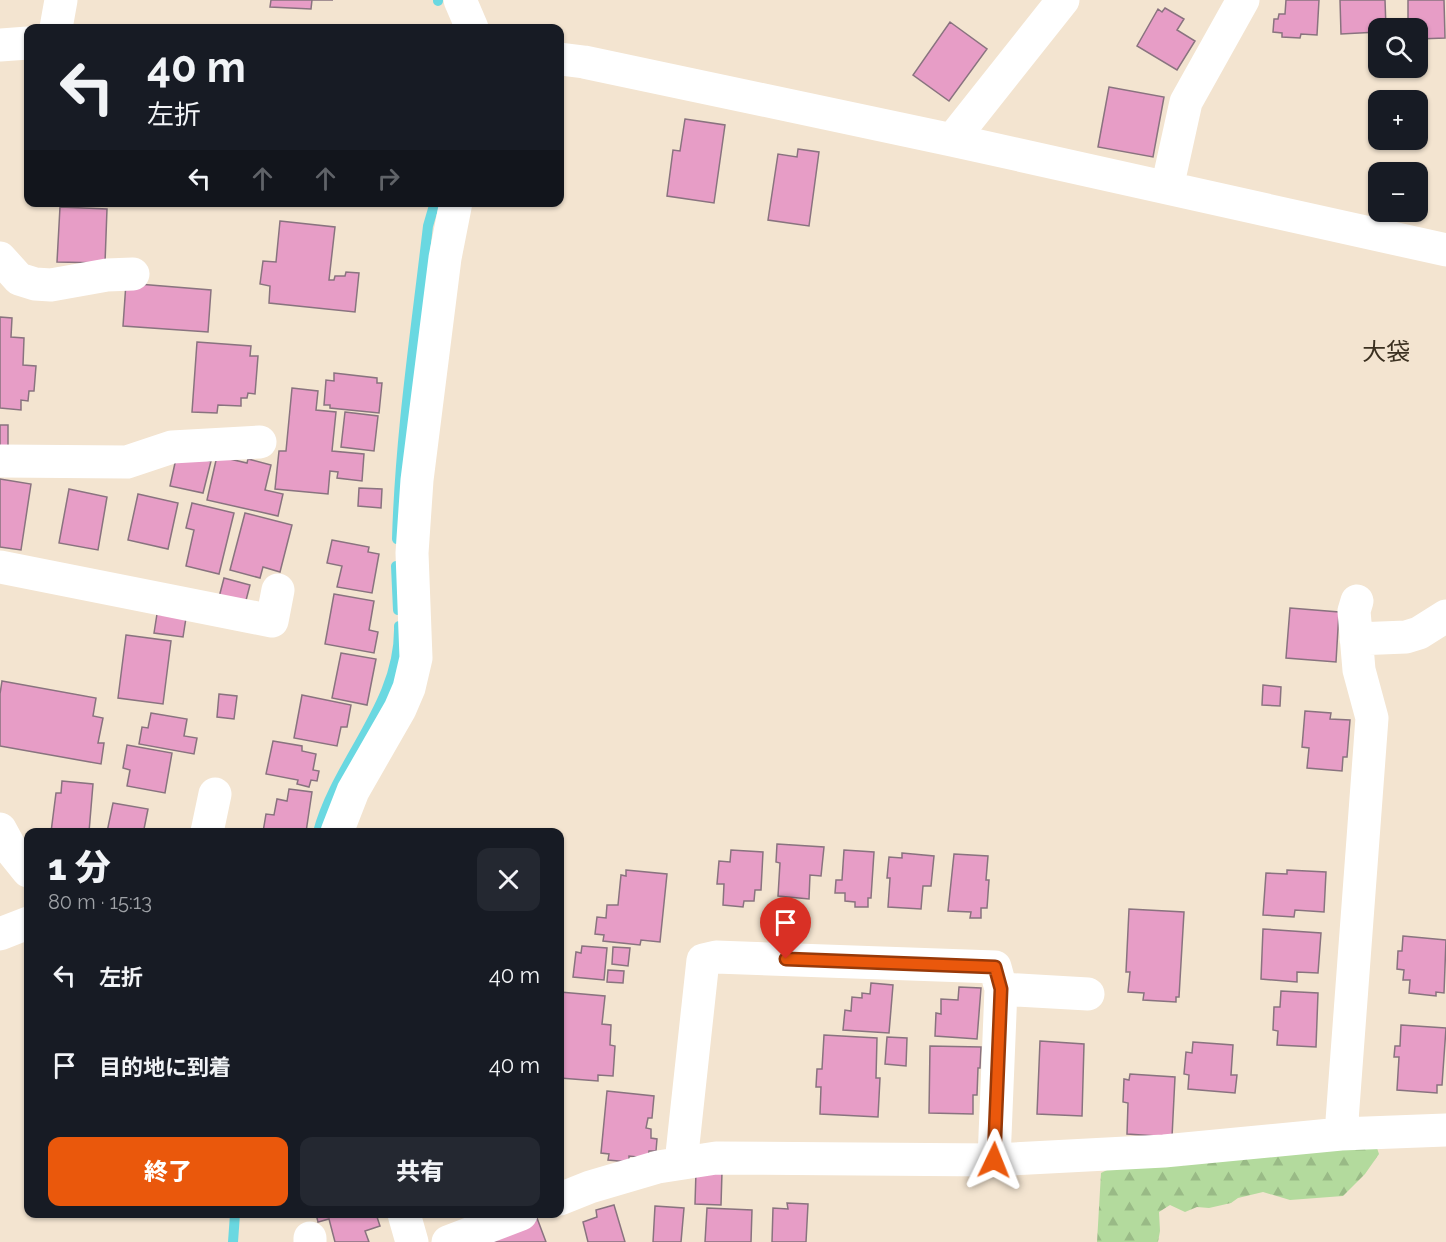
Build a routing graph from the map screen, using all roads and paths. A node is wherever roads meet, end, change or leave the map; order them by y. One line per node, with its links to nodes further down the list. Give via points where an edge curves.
1 (61, 0): 5 (street)
2 (460, 0): 6 (street)
3 (1063, 0): 10 (street)
4 (1243, 0): 11 (street, via 1186,102)
5 (56, 24)
6 (470, 24)
7 (24, 43): 8 (street)
8 (0, 45)
9 (564, 59): 10 (street)
10 (952, 140): 11 (street)
11 (1167, 188): 13 (street)
12 (455, 207): 25 (street, via 417,480 412,553 416,658 400,709 353,791)
13 (1446, 250)
14 (0, 258): 15 (street, via 19,279 35,284)
15 (133, 274)
16 (260, 442): 17 (street, via 172,447 128,462)
17 (0, 461)
18 (0, 567): 19 (street, via 272,621)
19 (278, 590)
20 (1357, 601): 22 (street)
21 (1446, 616): 22 (street, via 1406,637)
22 (1356, 639): 33 (street, via 1359,670 1372,718)
23 (215, 794): 24 (street)
24 (208, 828)
25 (339, 828)
26 (0, 829): 27 (street)
27 (24, 867)
28 (24, 925): 29 (street)
29 (0, 934)
30 (1001, 989): 31 (street); 34 (street); 35 (street, via 995,967 716,957 703,960)
31 (1088, 994)
32 (1446, 1130): 33 (street)
33 (1341, 1134): 34 (street, via 1164,1151)
34 (994, 1160): 35 (street, via 716,1158)
35 (681, 1163): 36 (street)
36 (564, 1198)
37 (405, 1218): 39 (street)
38 (503, 1218): 40 (street)
39 (412, 1242)
40 (448, 1242)

